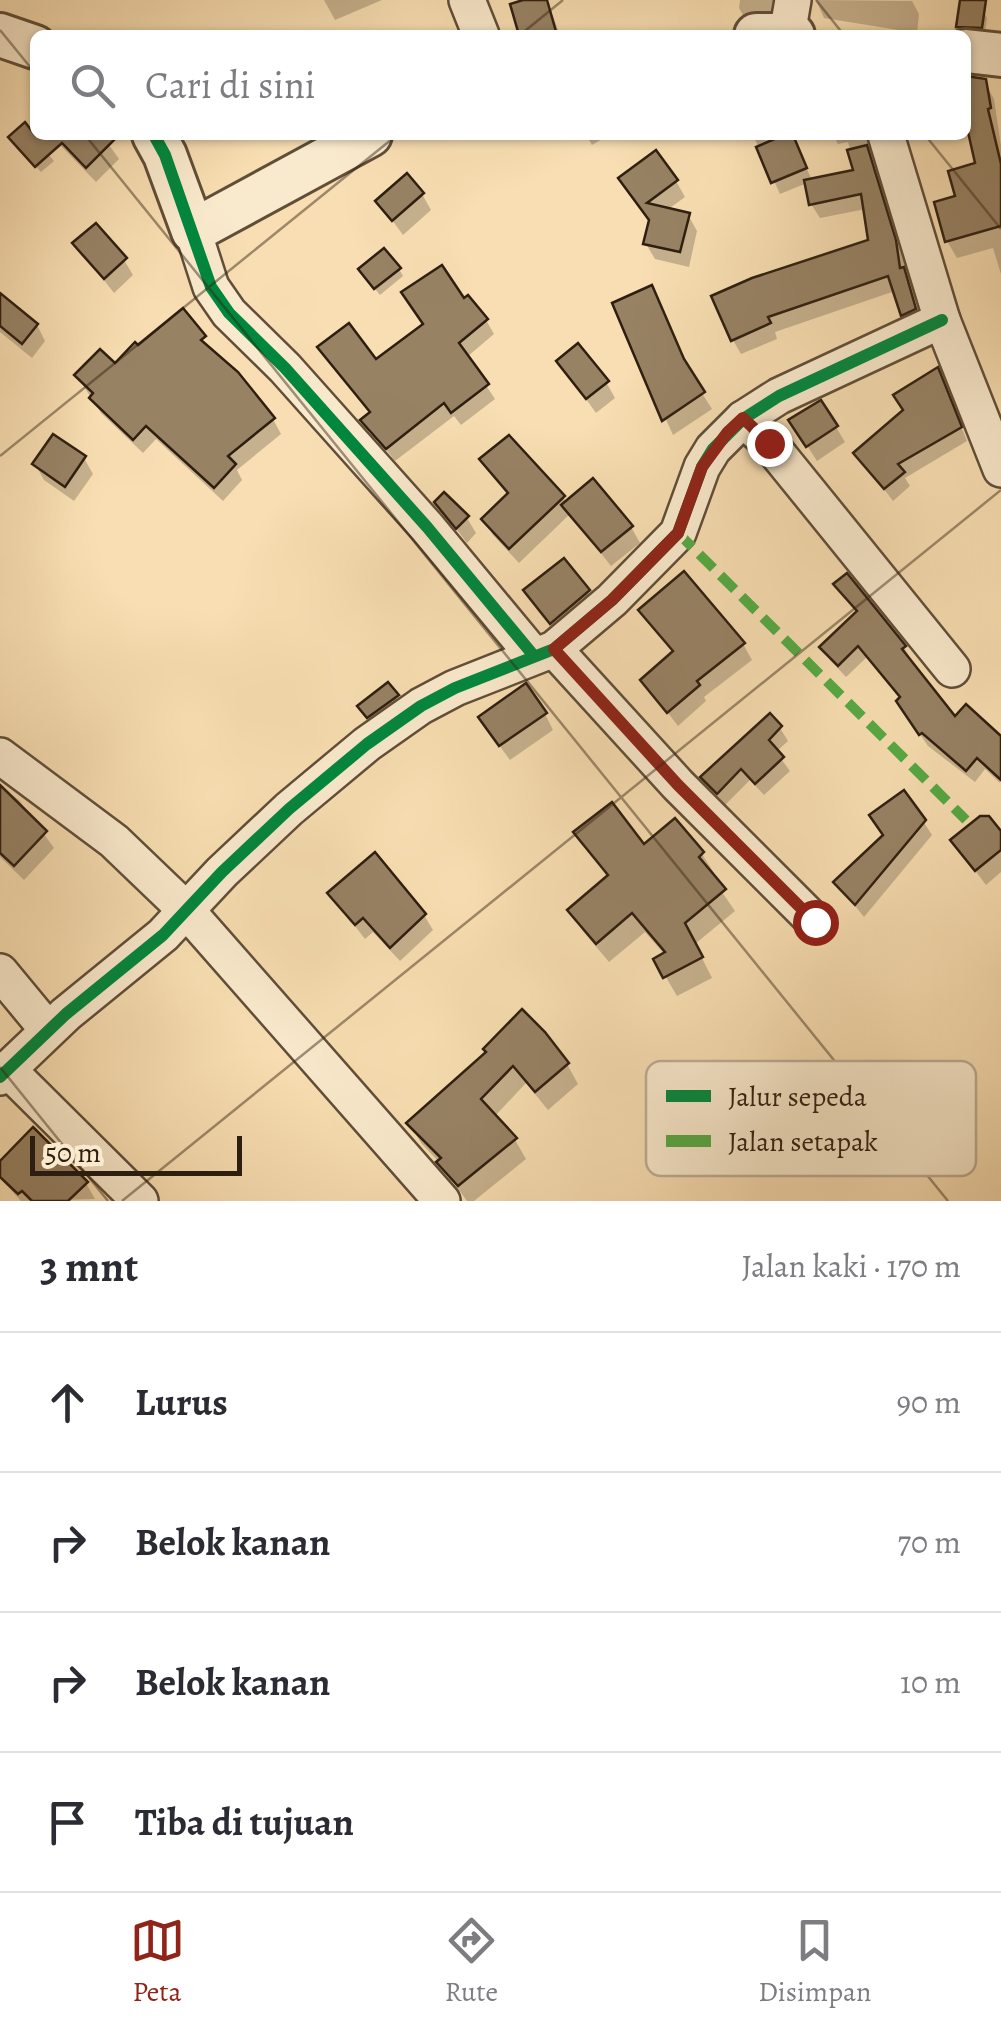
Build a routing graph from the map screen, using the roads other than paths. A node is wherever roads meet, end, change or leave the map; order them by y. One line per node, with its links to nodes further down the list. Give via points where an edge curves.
1 (467, 0): 3 (street)
2 (792, 0): 4 (street)
3 (479, 30)
4 (790, 30)
5 (0, 35): 6 (street)
6 (30, 44)
7 (971, 51): 8 (street)
8 (1001, 54)
9 (157, 140): 12 (street)
10 (361, 140): 12 (street)
11 (888, 140): 13 (street)
12 (193, 231): 16 (street, via 211,287 229,313)
13 (942, 320): 14 (street); 15 (street)
14 (743, 418): 16 (street, via 702,467 678,533 612,600); 17 (street)
15 (1001, 469)
16 (544, 653): 19 (street, via 455,688 367,744 289,809); 20 (street)
17 (952, 670)
18 (0, 756): 19 (street, via 114,841)
19 (188, 911): 22 (street); 25 (street)
20 (815, 922)
21 (0, 972): 22 (street)
22 (48, 1030): 23 (street)
23 (3, 1073): 24 (street)
24 (140, 1201)
25 (442, 1201)

